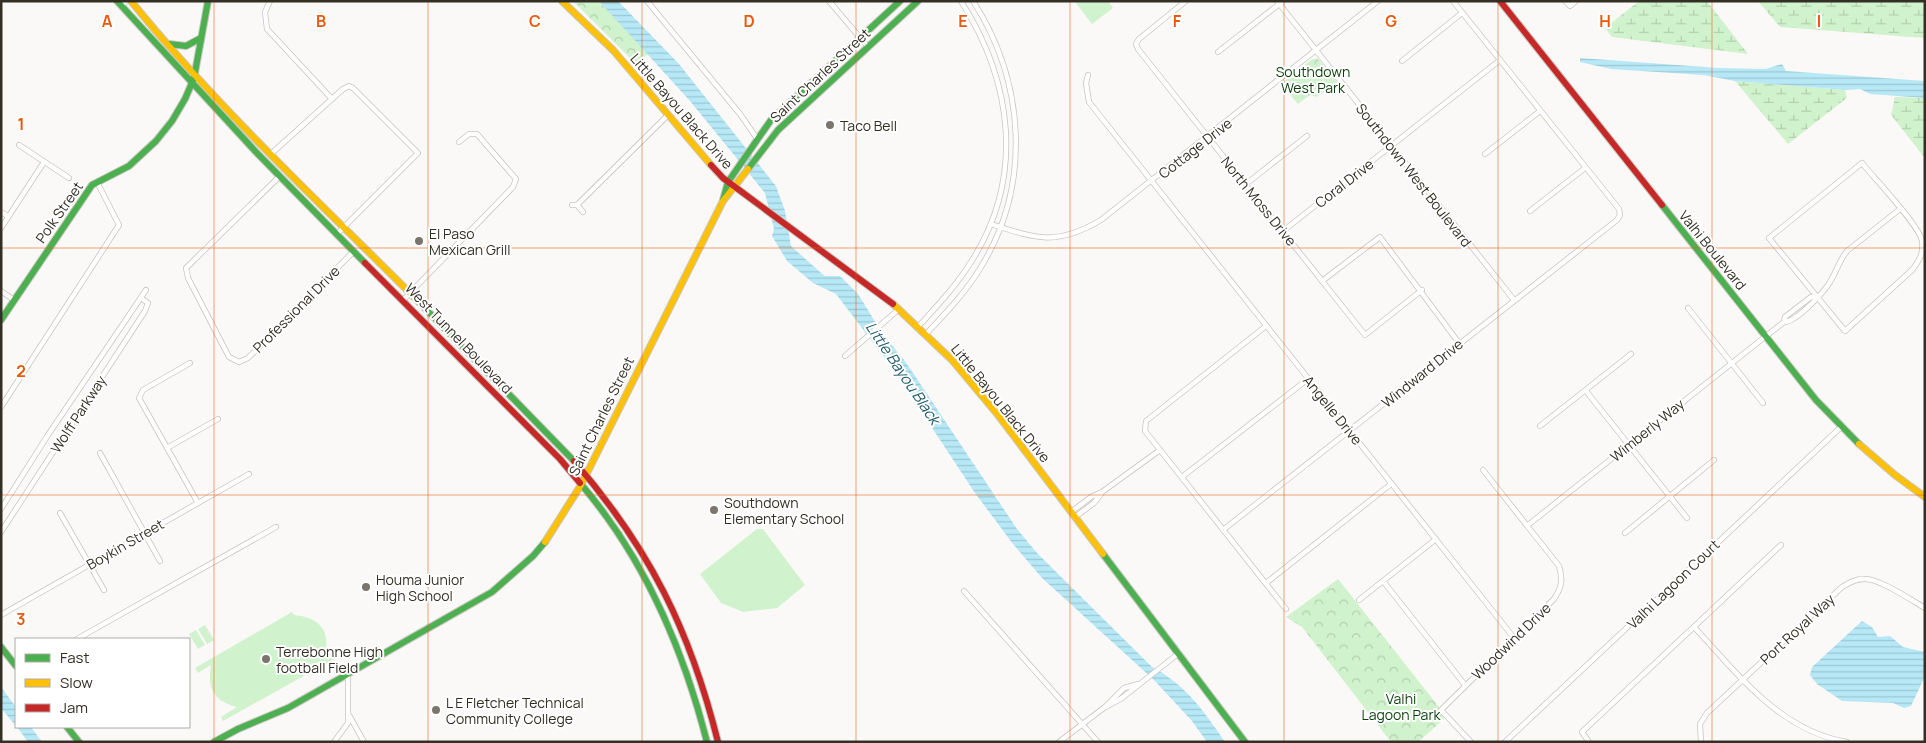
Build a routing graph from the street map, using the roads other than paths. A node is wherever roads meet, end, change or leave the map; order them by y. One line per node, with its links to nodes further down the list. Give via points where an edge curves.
1 (131, 1): 22 (main road, West Tunnel Boulevard)
2 (208, 1): 21 (main road, Polk Street)
3 (270, 1): 31 (street, via 266,12 267,30)
4 (562, 1): 33 (main road, Little Bayou Black Drive, via 613,50)
5 (648, 1): 36 (street)
6 (829, 1): 20 (street)
7 (900, 1): 20 (main road, Saint Charles Street)
8 (918, 1): 23 (main road, Saint Charles Street)
9 (961, 1): 58 (street, via 983,39 994,67 1005,115 1003,177)
10 (973, 1): 60 (street, via 1004,63 1016,114 1014,177)
11 (1186, 1): 35 (street, North Moss Drive, via 1136,44)
12 (1378, 1): 25 (street, Cottage Drive)
13 (1453, 1): 19 (street)
14 (1500, 1): 81 (main road, Valhi Boulevard)
15 (1565, 1): 16 (street, via 1570,6)
16 (1576, 1)
17 (1280, 2): 24 (street); 25 (street, Southdown West Boulevard)
18 (122, 3): 30 (main road, West Tunnel Boulevard)
19 (1462, 13): 26 (street); 27 (street)
20 (860, 37): 23 (street); 36 (main road, Saint Charles Street, via 771,120)
21 (201, 38): 22 (main road, via 184,48); 28 (main road, Polk Street)
22 (167, 43): 28 (main road, West Tunnel Boulevard)
23 (868, 47): 44 (main road, Saint Charles Street, via 778,130)
24 (1218, 52)
25 (1317, 52): 35 (street, Cottage Drive); 39 (street, Southdown West Boulevard)
26 (1500, 60): 32 (street); 39 (street, Coral Drive)
27 (1402, 61)
28 (194, 72): 30 (main road, Polk Street); 40 (main road, West Tunnel Boulevard)
29 (1088, 75): 49 (street, Angelle Drive, via 1089,102)
30 (192, 84): 45 (main road, West Tunnel Boulevard); 47 (main road, Polk Street, via 174,118 146,152 128,168)
31 (332, 98): 40 (street); 59 (street, via 349,86 353,88 418,153)
32 (1540, 111): 41 (street); 43 (street)
33 (668, 115): 48 (main road, Little Bayou Black Drive); 56 (street, via 575,205)
34 (1307, 136): 50 (street)
35 (1208, 138): 49 (street, Cottage Drive); 50 (street, North Moss Drive)
36 (758, 140): 44 (main road, Saint Charles Street)
37 (459, 142): 69 (street, via 469,134 477,134 516,178 513,187)
38 (19, 145): 42 (street)
39 (1391, 146): 62 (street, Coral Drive); 74 (street, Southdown West Boulevard)
40 (272, 153): 59 (main road, West Tunnel Boulevard)
41 (1485, 154)
42 (44, 162): 46 (street); 57 (street)
43 (1585, 168): 54 (street); 74 (street, Windward Drive, via 1619,209 1620,215)
44 (739, 172): 48 (main road, Saint Charles Street); 51 (main road, Saint Charles Street)
45 (280, 176): 63 (main road, West Tunnel Boulevard); 64 (street, Professional Drive, via 186,268 188,278 229,357 239,362 248,358)
46 (69, 178)
47 (97, 182): 73 (main road, Polk Street, via 83,195); 90 (street, via 119,225)
48 (728, 182): 51 (main road, Little Bayou Black Drive); 52 (main road)
49 (1152, 182): 60 (street, Cottage Drive, via 1101,220 1073,234 1040,238); 78 (street, Angelle Drive)
50 (1246, 184): 62 (street, North Moss Drive)
51 (734, 187): 52 (main road, Saint Charles Street); 76 (main road, Little Bayou Black Drive)
52 (722, 202): 102 (main road, Saint Charles Street)
53 (1900, 210): 70 (street, via 1847,251 1828,285); 70 (street, via 1920,232 1922,250 1919,261 1845,331); 70 (street, via 1862,163 1769,238)
54 (1530, 211)
55 (1, 212): 57 (street)
56 (583, 212)
57 (8, 216): 61 (street)
58 (991, 224): 60 (street, Cottage Drive); 79 (street, via 959,280)
59 (344, 227): 63 (street); 69 (main road, West Tunnel Boulevard)
60 (1001, 227): 80 (street, via 971,281)
61 (1, 228)
62 (1283, 231): 65 (street, North Moss Drive)
63 (338, 233): 64 (main road, West Tunnel Boulevard)
64 (354, 251): 72 (main road, West Tunnel Boulevard)
65 (1322, 281): 67 (street, via 1380,237); 67 (street, North Moss Drive, via 1365,335)
66 (146, 290): 71 (street)
67 (1422, 290): 82 (street, via 1437,316)
68 (1, 291): 73 (street)
69 (409, 292): 72 (street); 102 (main road, West Tunnel Boulevard, via 547,431)
70 (1816, 297): 81 (street, Wimberly Way, via 1811,297 1785,317 1784,322)
71 (141, 298): 109 (street); 116 (street, Wolff Parkway, via 148,303 146,311)
72 (404, 299): 105 (main road, West Tunnel Boulevard, via 560,459)
73 (14, 300): 77 (main road, Polk Street)
74 (1514, 300): 82 (street, Windward Drive)
75 (1688, 308): 85 (street)
76 (899, 309): 79 (main road, Little Bayou Black Drive); 84 (street)
77 (1, 320)
78 (1266, 326): 87 (street, Angelle Drive); 97 (street, via 1146,421 1144,425)
79 (918, 327): 80 (main road, Little Bayou Black Drive)
80 (926, 334): 111 (main road, Little Bayou Black Drive, via 974,385)
81 (1766, 336): 85 (street, Wimberly Way); 93 (main road, Valhi Boulevard)
82 (1459, 343): 94 (street, Windward Drive)
83 (1631, 354): 88 (street)
84 (845, 356)
85 (1731, 363): 89 (street); 95 (street, Wimberly Way)
86 (190, 364): 96 (street, via 143,390 140,395)
87 (1308, 379): 94 (street, Angelle Drive); 103 (street)
88 (1586, 391): 92 (street); 95 (street)
89 (1763, 403)
90 (1, 407)
91 (218, 419): 96 (street)
92 (1540, 426)
93 (1841, 427): 107 (main road, Valhi Boulevard, via 1893,476); 153 (street, Valhi Lagoon Court)
94 (1350, 431): 104 (street, Angelle Drive); 115 (street, Windward Drive)
95 (1629, 445): 106 (street); 113 (street, Wimberly Way)
96 (167, 448): 108 (street)
97 (1160, 450): 103 (street); 111 (street, via 1102,492 1090,497)
98 (100, 454): 118 (street)
99 (1714, 460): 106 (street)
100 (1484, 470): 113 (street, Woodwind Drive)
101 (249, 474): 108 (street, Boykin Street)
102 (586, 475): 105 (main road, Saint Charles Street); 148 (main road, West Tunnel Boulevard, via 635,540 670,604 697,664)
103 (1182, 478): 115 (street)
104 (1392, 484): 119 (street, Angelle Drive); 124 (street)
105 (581, 485): 137 (main road, Saint Charles Street, via 549,536 515,574 492,592); 147 (main road, West Tunnel Boulevard, via 626,547 664,617 690,678)
106 (1670, 496): 112 (street); 117 (street)
107 (1925, 496)
108 (198, 503): 118 (street, Boykin Street)
109 (1, 509)
110 (60, 512): 122 (street)
111 (1073, 515): 135 (main road, Little Bayou Black Drive)
112 (1687, 518)
113 (1528, 525): 133 (street, Woodwind Drive, via 1559,566 1563,577 1561,589 1554,599)
114 (276, 527): 132 (street)
115 (1223, 530): 124 (street)
116 (1, 532)
117 (1625, 533)
118 (144, 534): 121 (street); 122 (street, Boykin Street)
119 (1436, 539): 123 (street); 133 (street, Angelle Drive)
120 (1781, 545): 131 (street)
121 (160, 561)
122 (90, 564): 125 (street); 130 (street, Boykin Street)
123 (1384, 581): 127 (street); 139 (street)
124 (1266, 583): 129 (street)
125 (104, 590)
126 (964, 591): 141 (street)
127 (1359, 600)
128 (1925, 608): 138 (street, Port Royal Way, via 1866,578 1852,581)
129 (1286, 609)
130 (1, 615)
131 (1694, 627): 138 (street); 154 (street, via 1582,732)
132 (79, 638)
133 (1514, 638): 139 (street, Woodwind Drive)
134 (1, 647): 136 (main road)
135 (1178, 653): 141 (street, via 1138,684 1124,688); 151 (main road, Little Bayou Black Drive)
136 (15, 665)
137 (348, 675): 140 (street); 144 (main road, Saint Charles Street, via 288,708)
138 (1744, 679): 155 (street, Port Royal Way, via 1707,713 1700,724); 156 (street, via 1787,719)
139 (1465, 685): 152 (street, Woodwind Drive, via 1441,710)
140 (349, 715): 145 (street, via 348,723); 146 (street)
141 (1083, 724): 149 (street); 150 (street)
142 (68, 728): 143 (main road)
143 (79, 742)
144 (214, 742)
145 (334, 742)
146 (364, 742)
147 (707, 742)
148 (718, 742)
149 (1058, 742)
150 (1098, 742)
151 (1245, 742)
152 (1471, 742)
153 (1505, 742)
154 (1589, 742)
155 (1701, 742)
156 (1847, 742)

